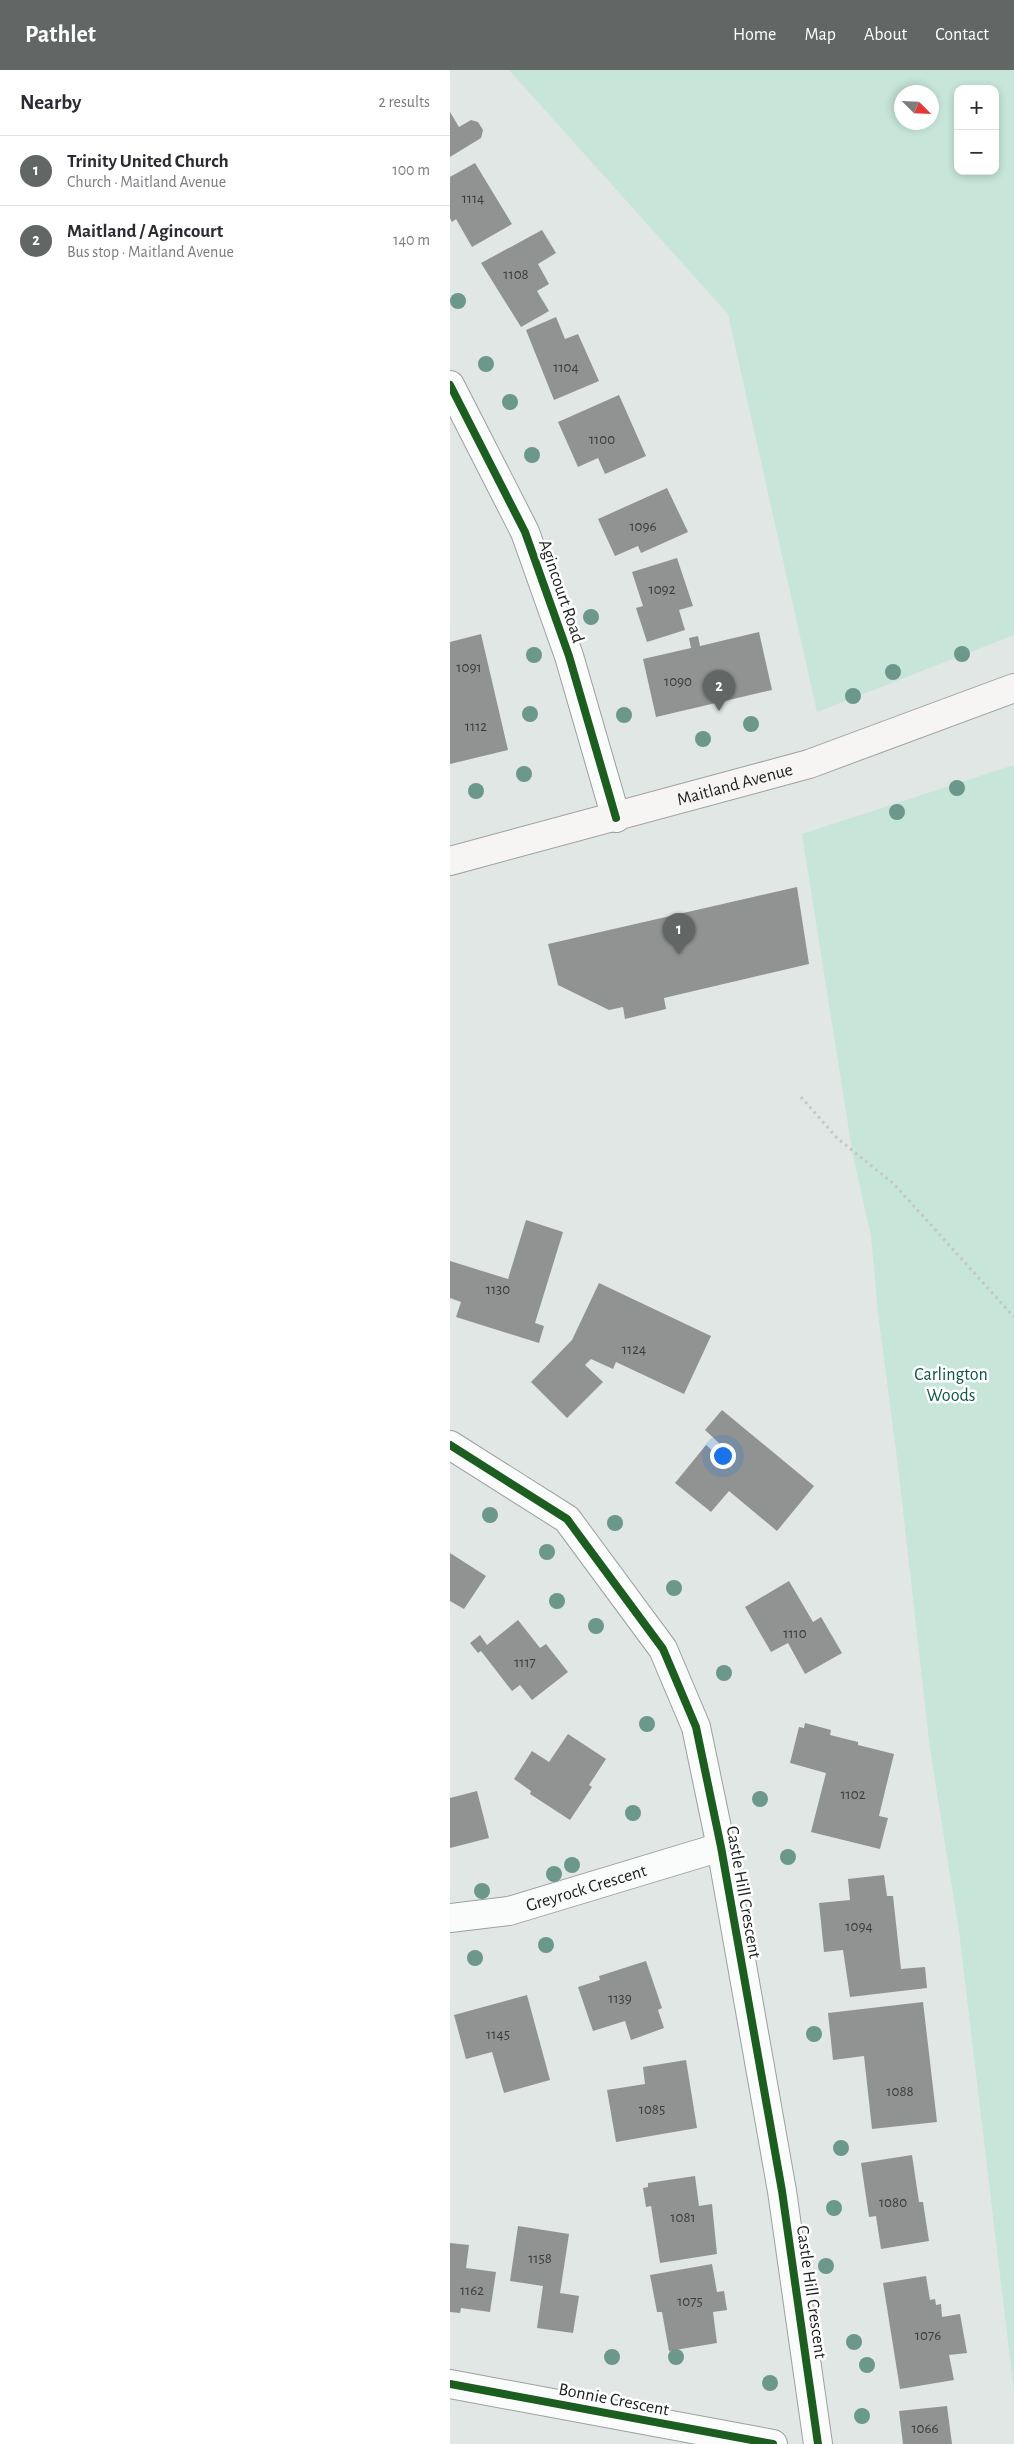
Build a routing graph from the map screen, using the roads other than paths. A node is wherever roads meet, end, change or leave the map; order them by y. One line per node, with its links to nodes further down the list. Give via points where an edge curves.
1 (450, 385): 3 (street, Agincourt Road, via 525,532 569,656)
2 (1014, 688): 3 (main road, Maitland Avenue, via 809,764)
3 (616, 818): 4 (main road, Maitland Avenue)
4 (450, 861)
5 (450, 1445): 6 (street, Castle Hill Crescent, via 568,1519 663,1649 696,1727)
6 (721, 1847): 7 (street, Greyrock Crescent, via 509,1911); 10 (street, Castle Hill Crescent, via 782,2191)
7 (450, 1918)
8 (450, 2384): 9 (street, Bonnie Crescent)
9 (773, 2444)
10 (818, 2444)

